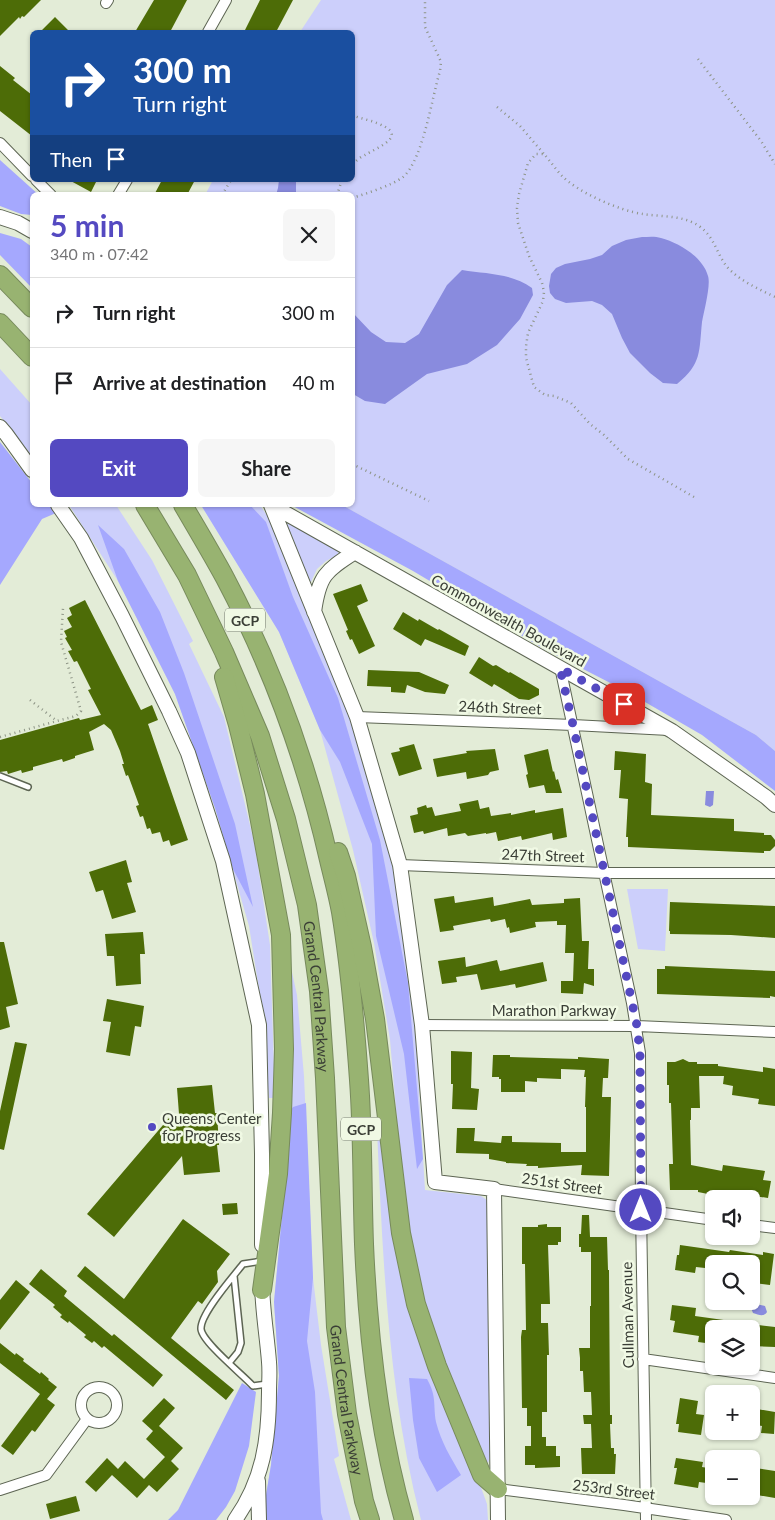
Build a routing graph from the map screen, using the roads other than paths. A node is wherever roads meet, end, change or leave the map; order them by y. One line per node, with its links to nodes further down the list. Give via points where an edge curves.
1 (226, 0): 2 (street)
2 (209, 30)
3 (0, 143): 4 (street)
4 (30, 174)
5 (38, 182): 6 (street)
6 (48, 192)
7 (0, 217): 8 (street)
8 (30, 230)
9 (0, 275): 10 (highway)
10 (30, 306)
11 (0, 322): 12 (highway)
12 (30, 355)
13 (0, 427): 14 (street)
14 (30, 467)
15 (59, 507): 42 (street, via 81,538 169,711 188,753 223,861 259,1025)
16 (146, 507): 21 (highway, Grand Central Parkway / GCP)
17 (185, 507): 27 (highway, Grand Central Parkway / GCP, via 225,578 263,657)
18 (272, 507): 22 (street)
19 (275, 507): 20 (street, Commonwealth Boulevard)
20 (355, 552): 22 (street, via 324,576 317,592); 23 (street, Commonwealth Boulevard)
21 (187, 576): 44 (highway, via 219,658 238,725 255,794 281,935 282,1113 278,1174); 56 (highway, Grand Central Parkway / GCP, via 260,736 286,819 307,905 319,991 326,1078 336,1327 347,1414)
22 (314, 613): 24 (street)
23 (560, 668): 25 (street, Cullman Avenue); 26 (street, Commonwealth Boulevard)
24 (357, 717): 25 (street, 246th Street); 31 (street)
25 (573, 725): 26 (street, 246th Street); 32 (street, Cullman Avenue)
26 (672, 731): 30 (street, Commonwealth Boulevard)
27 (296, 741): 51 (highway, via 346,876 362,947 375,1019 401,1233 416,1304 437,1366 482,1475); 57 (highway, Grand Central Parkway / GCP, via 321,825 342,919 359,1083 369,1330 380,1419)
28 (0, 776): 29 (lane)
29 (28, 787)
30 (775, 805)
31 (400, 865): 32 (street, 247th Street); 34 (street)
32 (604, 873): 33 (street, 247th Street); 35 (street, Cullman Avenue)
33 (775, 873)
34 (422, 1024): 35 (street, Marathon Parkway); 37 (street, 251st Street, via 435,1182)
35 (637, 1026): 36 (street, Marathon Parkway); 38 (street, Cullman Avenue)
36 (775, 1032)
37 (494, 1190): 38 (street, 251st Street); 51 (street)
38 (641, 1210): 39 (street, 251st Street); 45 (street, Cullman Avenue)
39 (705, 1219)
40 (760, 1226): 41 (street)
41 (775, 1228)
42 (262, 1261): 43 (lane, via 243,1264); 44 (street)
43 (234, 1276): 46 (lane, via 241,1343); 46 (lane, via 205,1314 201,1330 207,1342)
44 (262, 1290): 48 (street)
45 (643, 1359): 47 (street); 53 (street, Cullman Avenue)
46 (229, 1363): 48 (lane, via 253,1386)
47 (775, 1378)
48 (269, 1384): 50 (street, via 267,1443)
49 (87, 1419): 52 (street, via 46,1475)
50 (258, 1475): 54 (street); 55 (street)
51 (498, 1489): 53 (street, 253rd Street); 58 (street)
52 (0, 1490)
53 (645, 1508): 59 (street, Cullman Avenue); 60 (street, 253rd Street)
54 (235, 1520)
55 (259, 1520)
56 (370, 1520)
57 (404, 1520)
58 (498, 1520)
59 (646, 1520)
60 (726, 1520)

